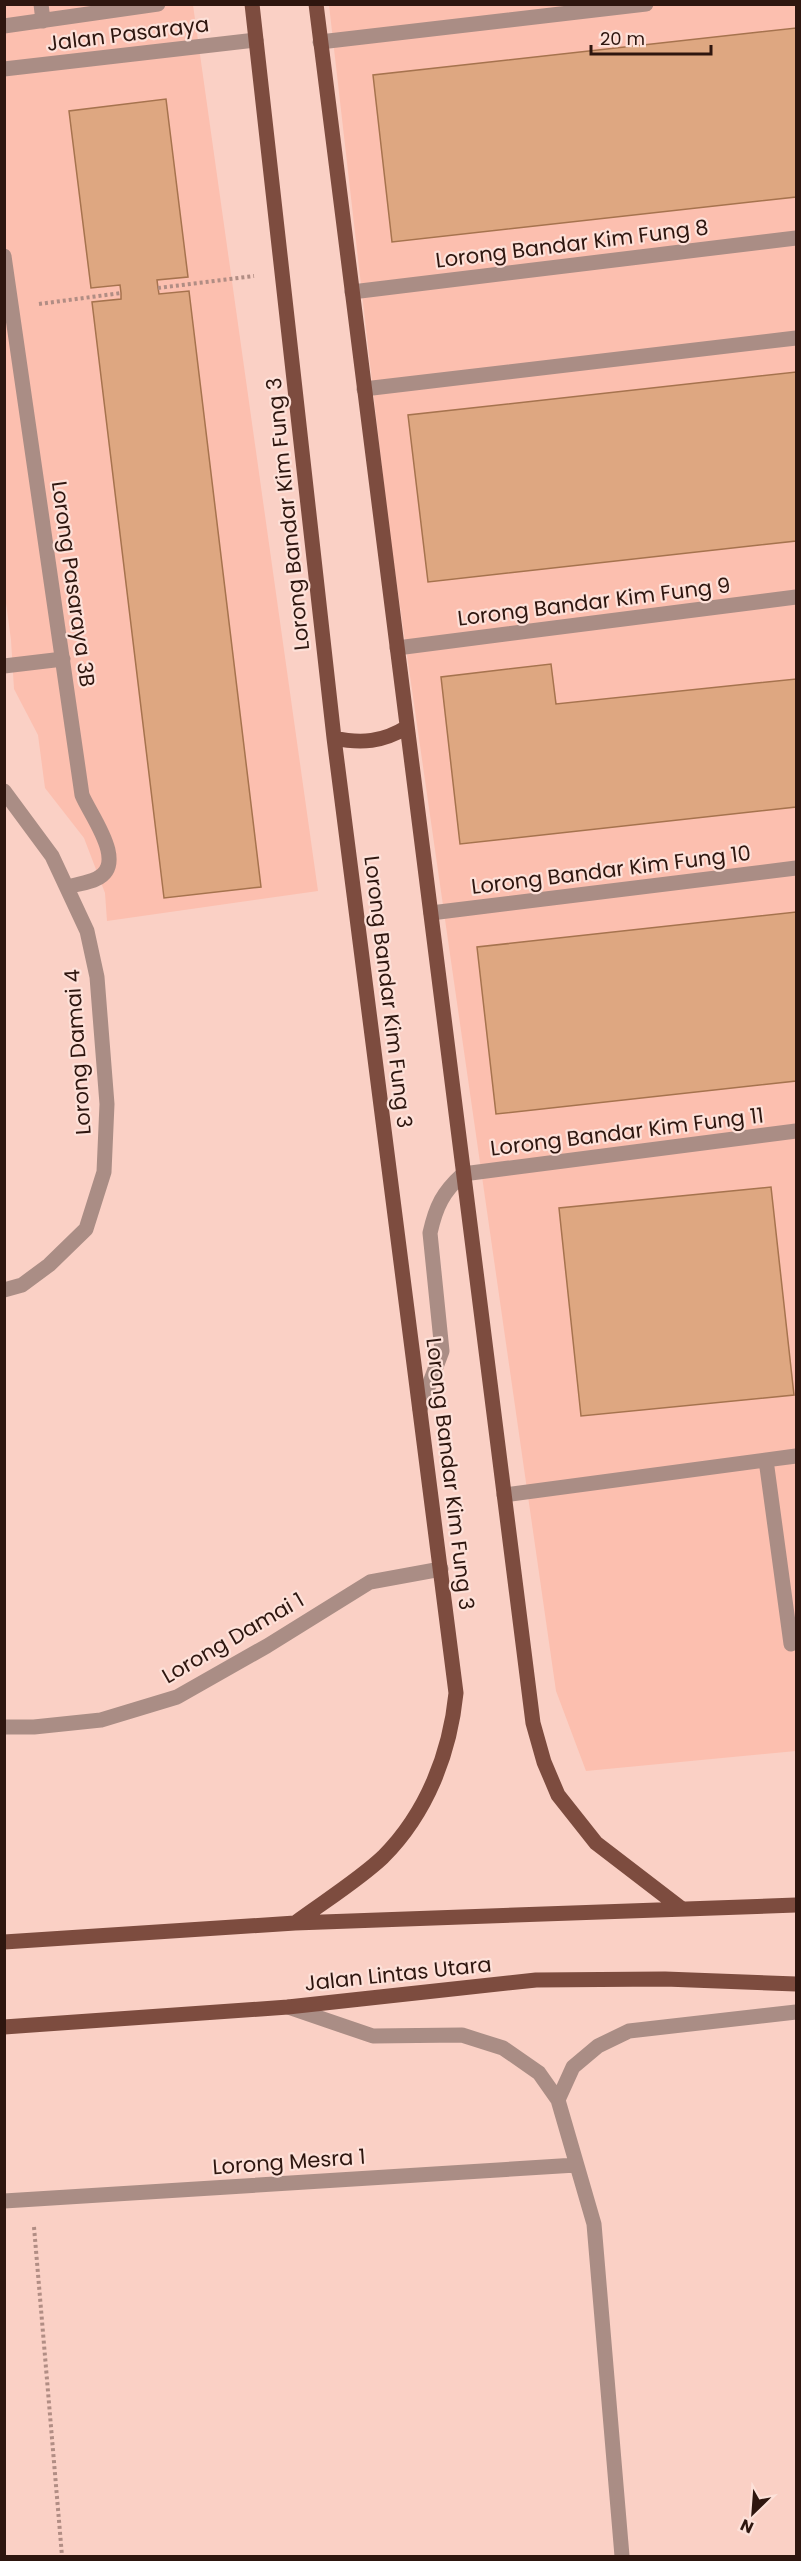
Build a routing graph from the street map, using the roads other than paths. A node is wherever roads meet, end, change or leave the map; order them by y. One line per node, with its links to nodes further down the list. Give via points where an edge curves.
1 (41, 4): 6 (street)
2 (158, 4): 6 (street, Jalan Pasaraya)
3 (252, 4): 8 (main road, Lorong Bandar Kim Fung 3)
4 (316, 4): 9 (main road)
5 (646, 4): 9 (street)
6 (43, 21): 7 (street, Jalan Pasaraya)
7 (4, 26)
8 (256, 40): 10 (street, Jalan Pasaraya); 21 (main road, Lorong Bandar Kim Fung 3)
9 (320, 42): 13 (main road)
10 (4, 69)
11 (796, 238): 13 (street, Lorong Bandar Kim Fung 8)
12 (5, 260): 18 (street, Lorong Pasaraya 3B)
13 (352, 292): 15 (main road)
14 (796, 338): 15 (street)
15 (364, 388): 17 (main road)
16 (796, 597): 17 (street, Lorong Bandar Kim Fung 9)
17 (397, 648): 20 (main road)
18 (63, 659): 19 (street); 24 (street, Lorong Pasaraya 3B, via 82,795 99,827 109,858 105,873 97,879)
19 (4, 666)
20 (407, 727): 21 (main road, via 368,742); 25 (main road)
21 (334, 738): 29 (main road, Lorong Bandar Kim Fung 3)
22 (4, 791): 24 (street, Lorong Damai 4, via 52,856)
23 (796, 868): 25 (street, Lorong Bandar Kim Fung 10)
24 (68, 887): 28 (street, Lorong Damai 4, via 87,931 97,977 107,1104 104,1172 86,1229 49,1265 22,1285)
25 (431, 914): 27 (main road)
26 (796, 1131): 27 (street, Lorong Bandar Kim Fung 11)
27 (464, 1174): 29 (street, via 446,1188 430,1233 442,1351); 32 (main road)
28 (4, 1290)
29 (420, 1409): 33 (main road, Lorong Bandar Kim Fung 3)
30 (796, 1456): 31 (street)
31 (766, 1460): 32 (street); 34 (street)
32 (504, 1495): 37 (main road, via 533,1723 558,1795 596,1843)
33 (441, 1569): 35 (street, Lorong Damai 1, via 370,1582 177,1697 101,1720); 38 (main road, Lorong Bandar Kim Fung 3, via 456,1693 453,1725 439,1766 408,1829 382,1858)
34 (790, 1644)
35 (4, 1726)
36 (796, 1905): 37 (main road)
37 (681, 1909): 38 (main road)
38 (296, 1923): 39 (main road)
39 (4, 1942)
40 (796, 1984): 41 (main road, Jalan Lintas Utara, via 536,1980)
41 (288, 2007): 43 (main road, Jalan Lintas Utara); 44 (street, via 373,2036 462,2035 503,2048 539,2073)
42 (796, 2012): 44 (street, via 629,2031 598,2046 573,2067)
43 (4, 2027)
44 (558, 2100): 45 (street)
45 (576, 2165): 46 (street, Lorong Mesra 1); 47 (street, via 594,2224)
46 (4, 2201)
47 (622, 2556)

